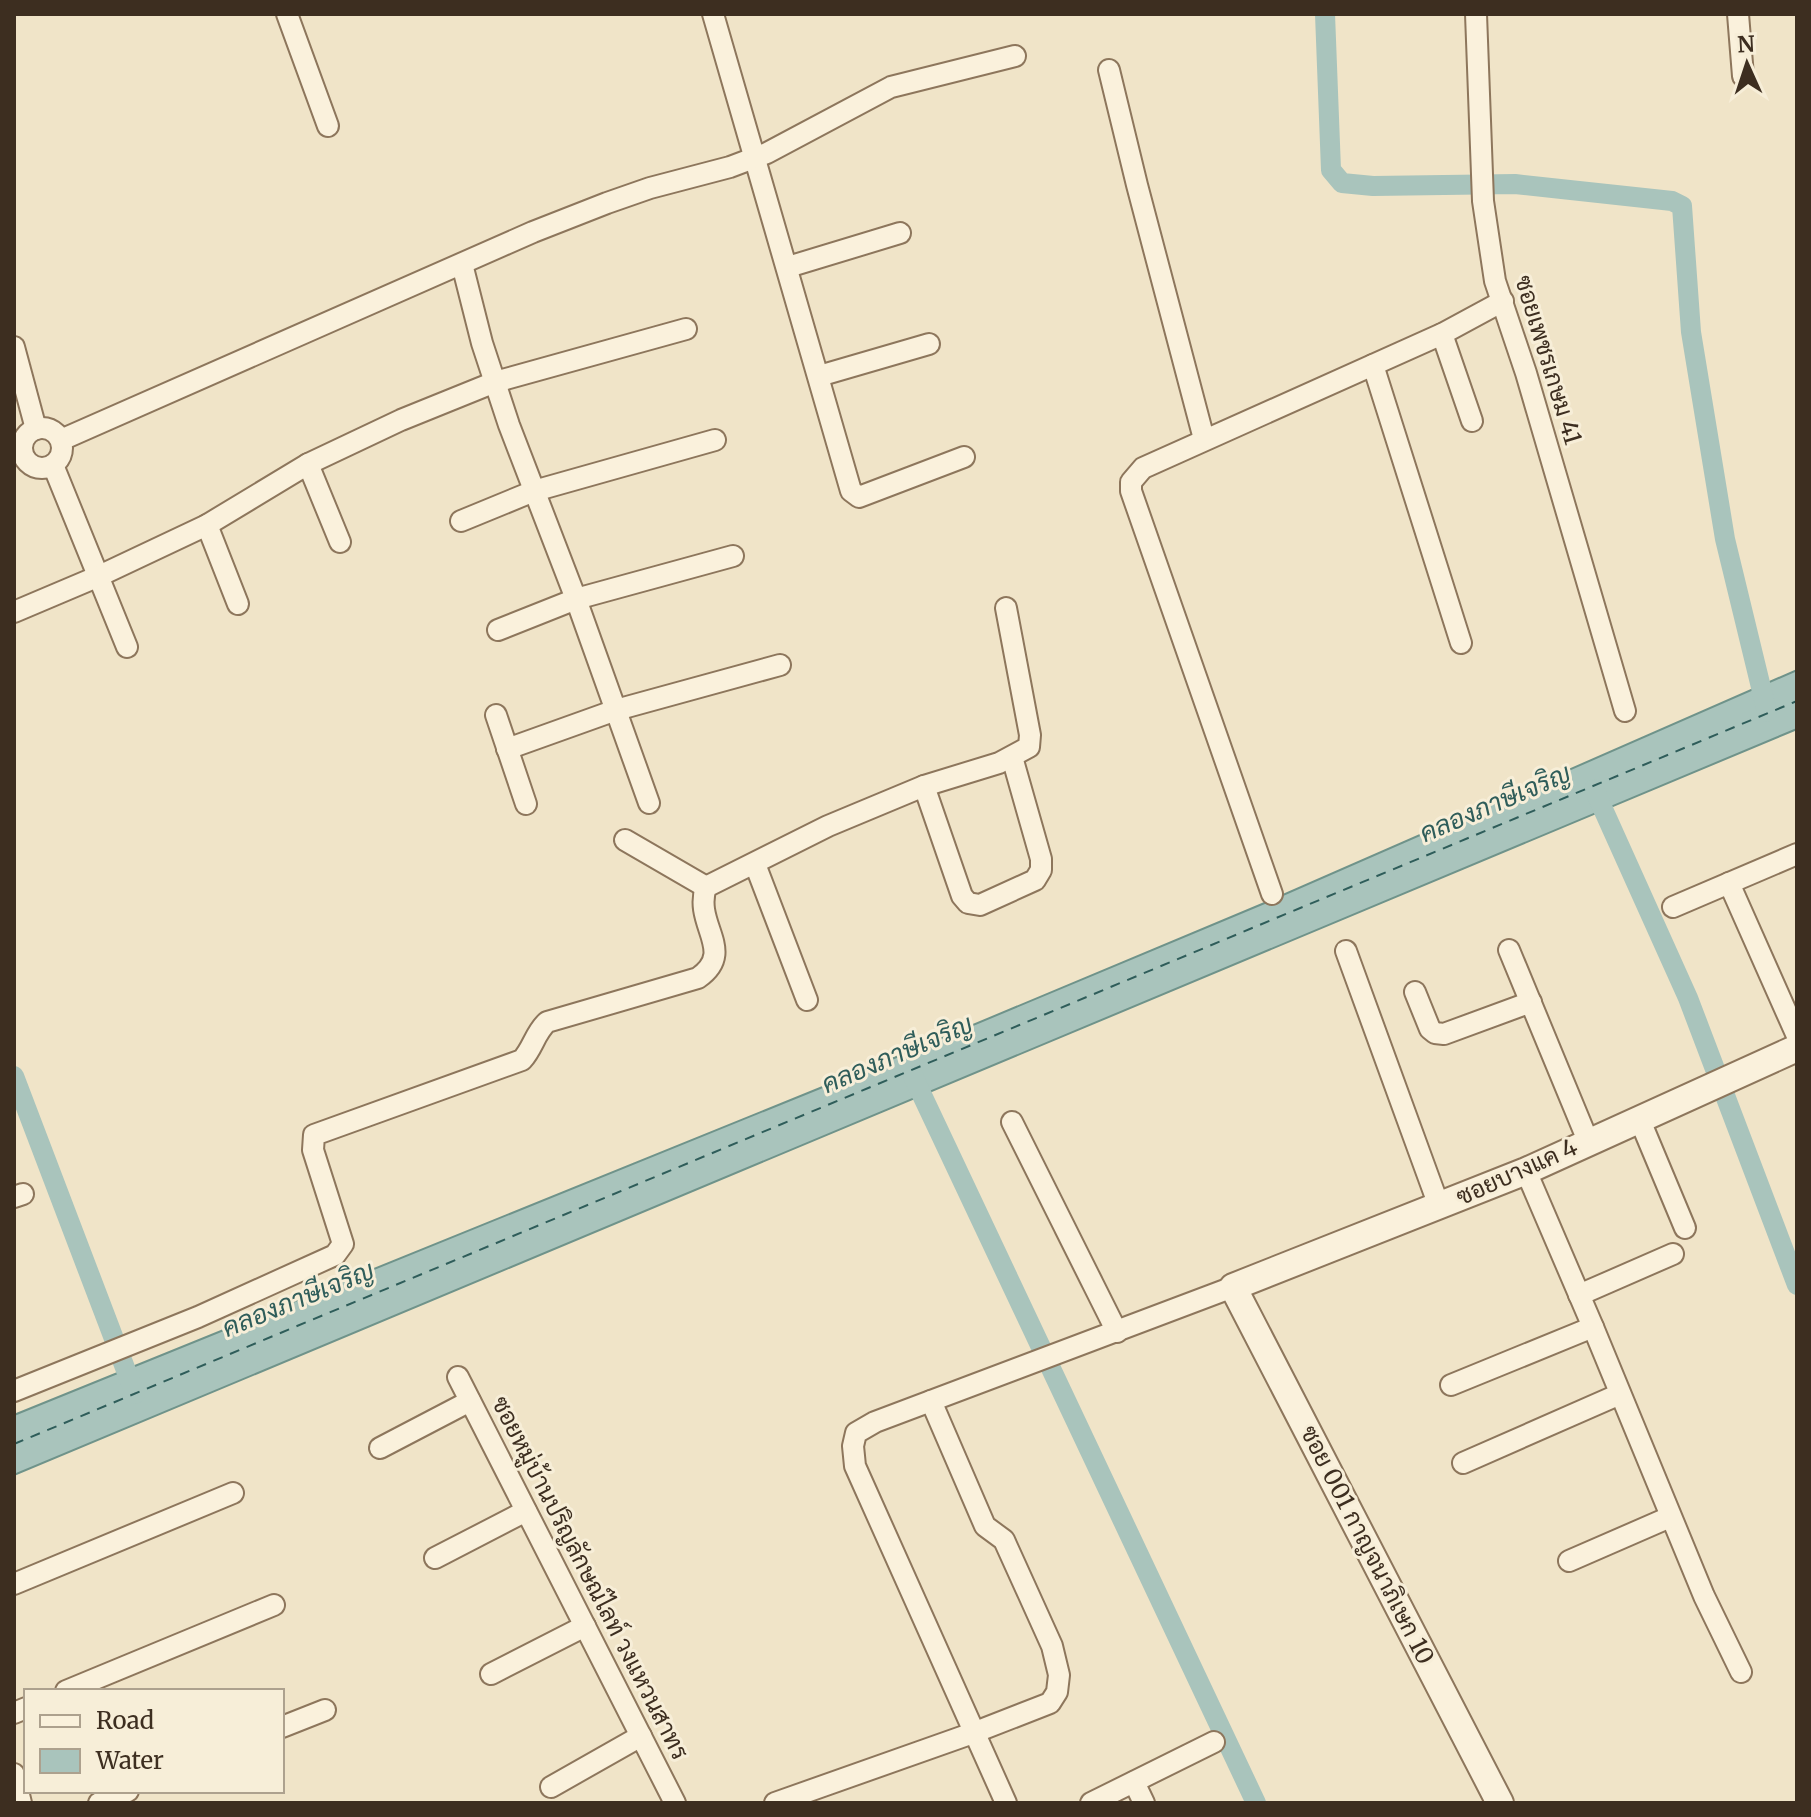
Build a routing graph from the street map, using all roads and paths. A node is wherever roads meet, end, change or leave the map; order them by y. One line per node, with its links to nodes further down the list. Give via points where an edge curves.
1 (287, 14): 8 (street)
2 (1476, 14): 13 (street, ซอยเพชรเกษม 41, via 1483,201)
3 (1738, 14): 7 (street)
4 (717, 15): 9 (street)
5 (1015, 56): 9 (street, via 891,87)
6 (1109, 70): 23 (street)
7 (1743, 76)
8 (328, 126)
9 (754, 158): 11 (street, via 607,203); 12 (street)
10 (900, 233): 12 (street)
11 (462, 264): 20 (street); 24 (street)
12 (788, 267): 19 (street)
13 (1503, 301): 15 (street); 45 (street, ซอยเพชรเกษม 41)
14 (686, 329): 20 (street)
15 (1442, 334): 18 (street); 21 (street)
16 (929, 344): 19 (street)
17 (14, 347): 22 (street)
18 (1373, 365): 23 (street); 41 (street)
19 (819, 376): 27 (street, via 851,491 859,497)
20 (495, 382): 28 (street); 30 (street)
21 (1472, 421)
22 (36, 429): 24 (street, via 49,428); 26 (street, via 26,435)
23 (1204, 439): 57 (street, via 1143,468 1131,482 1131,491)
24 (61, 440): 29 (street, via 62,453)
25 (715, 440): 30 (street)
26 (19, 457): 29 (street, via 38,468)
27 (964, 457)
28 (308, 464): 32 (street); 33 (street)
29 (53, 465): 35 (street)
30 (534, 491): 31 (street); 36 (street)
31 (461, 521)
32 (207, 525): 35 (street); 37 (street)
33 (340, 542)
34 (733, 556): 36 (street)
35 (99, 576): 39 (street); 42 (street)
36 (576, 599): 40 (street); 44 (street)
37 (238, 604)
38 (1006, 608): 48 (street, via 1030,735 1029,747)
39 (14, 612)
40 (498, 630)
41 (1461, 643)
42 (127, 647)
43 (780, 665): 44 (street)
44 (616, 710): 47 (street); 50 (street)
45 (1625, 711)
46 (496, 715): 47 (street)
47 (507, 749): 51 (street)
48 (1012, 757): 49 (street); 49 (street, via 1041,870 1035,880 980,905 962,896)
49 (924, 786): 54 (street)
50 (649, 803)
51 (526, 804)
52 (625, 840): 56 (street)
53 (1797, 854): 55 (street)
54 (755, 864): 56 (street); 62 (street)
55 (1729, 883): 58 (street); 64 (street)
56 (706, 887): 79 (street, via 703,905 716,956 713,968 698,978 547,1022 522,1060 314,1135 313,1150 343,1244 335,1255)
57 (1272, 894)
58 (1673, 907)
59 (1509, 950): 63 (street)
60 (1346, 951): 70 (street)
61 (1415, 992): 63 (street, via 1430,1029 1444,1034)
62 (807, 1000)
63 (1531, 1002): 68 (street)
64 (1797, 1036)
65 (1797, 1048): 66 (street, ซอยบางแค 4)
66 (1639, 1118): 68 (street, ซอยบางแค 4); 71 (street)
67 (1012, 1122): 76 (street)
68 (1588, 1141): 69 (street, ซอยบางแค 4)
69 (1526, 1171): 70 (street, ซอยบางแค 4); 74 (street)
70 (1439, 1206): 73 (street, ซอยบางแค 4)
71 (1685, 1228)
72 (1673, 1254): 74 (street)
73 (1233, 1287): 76 (street); 112 (street, ซอย 001 กาญจนาภิเษก 10)
74 (1579, 1295): 75 (street)
75 (1593, 1327): 78 (street); 80 (street)
76 (1117, 1332): 82 (street)
77 (458, 1377): 81 (street, ซอยหมู่บ้านปริญลักษณ์ไลท์ วงแหวนสาทร)
78 (1451, 1385)
79 (14, 1391)
80 (1620, 1394): 84 (street); 87 (street)
81 (470, 1401): 83 (street); 86 (street, ซอยหมู่บ้านปริญลักษณ์ไลท์ วงแหวนสาทร)
82 (931, 1401): 98 (street, via 856,1433 855,1466); 98 (street, via 985,1526 1004,1540 1052,1646 1059,1675 1050,1703)
83 (380, 1448)
84 (1463, 1463)
85 (233, 1493): 90 (street)
86 (526, 1511): 88 (street); 92 (street, ซอยหมู่บ้านปริญลักษณ์ไลท์ วงแหวนสาทร)
87 (1670, 1517): 89 (street); 93 (street)
88 (435, 1558)
89 (1569, 1561)
90 (14, 1584)
91 (274, 1605): 95 (street)
92 (585, 1626): 94 (street); 99 (street, ซอยหมู่บ้านปริญลักษณ์ไลท์ วงแหวนสาทร)
93 (1741, 1672)
94 (491, 1674)
95 (71, 1689)
96 (325, 1710): 97 (street)
97 (284, 1726)
98 (973, 1733): 108 (street); 109 (street)
99 (641, 1736): 103 (street); 107 (street, ซอยหมู่บ้านปริญลักษณ์ไลท์ วงแหวนสาทร)
100 (1214, 1742): 102 (street)
101 (14, 1774): 105 (street)
102 (1134, 1782): 110 (street); 111 (street)
103 (551, 1787)
104 (123, 1793): 106 (street)
105 (21, 1803)
106 (99, 1803)
107 (675, 1803)
108 (775, 1803)
109 (1006, 1803)
110 (1091, 1803)
111 (1144, 1803)
112 (1500, 1803)

